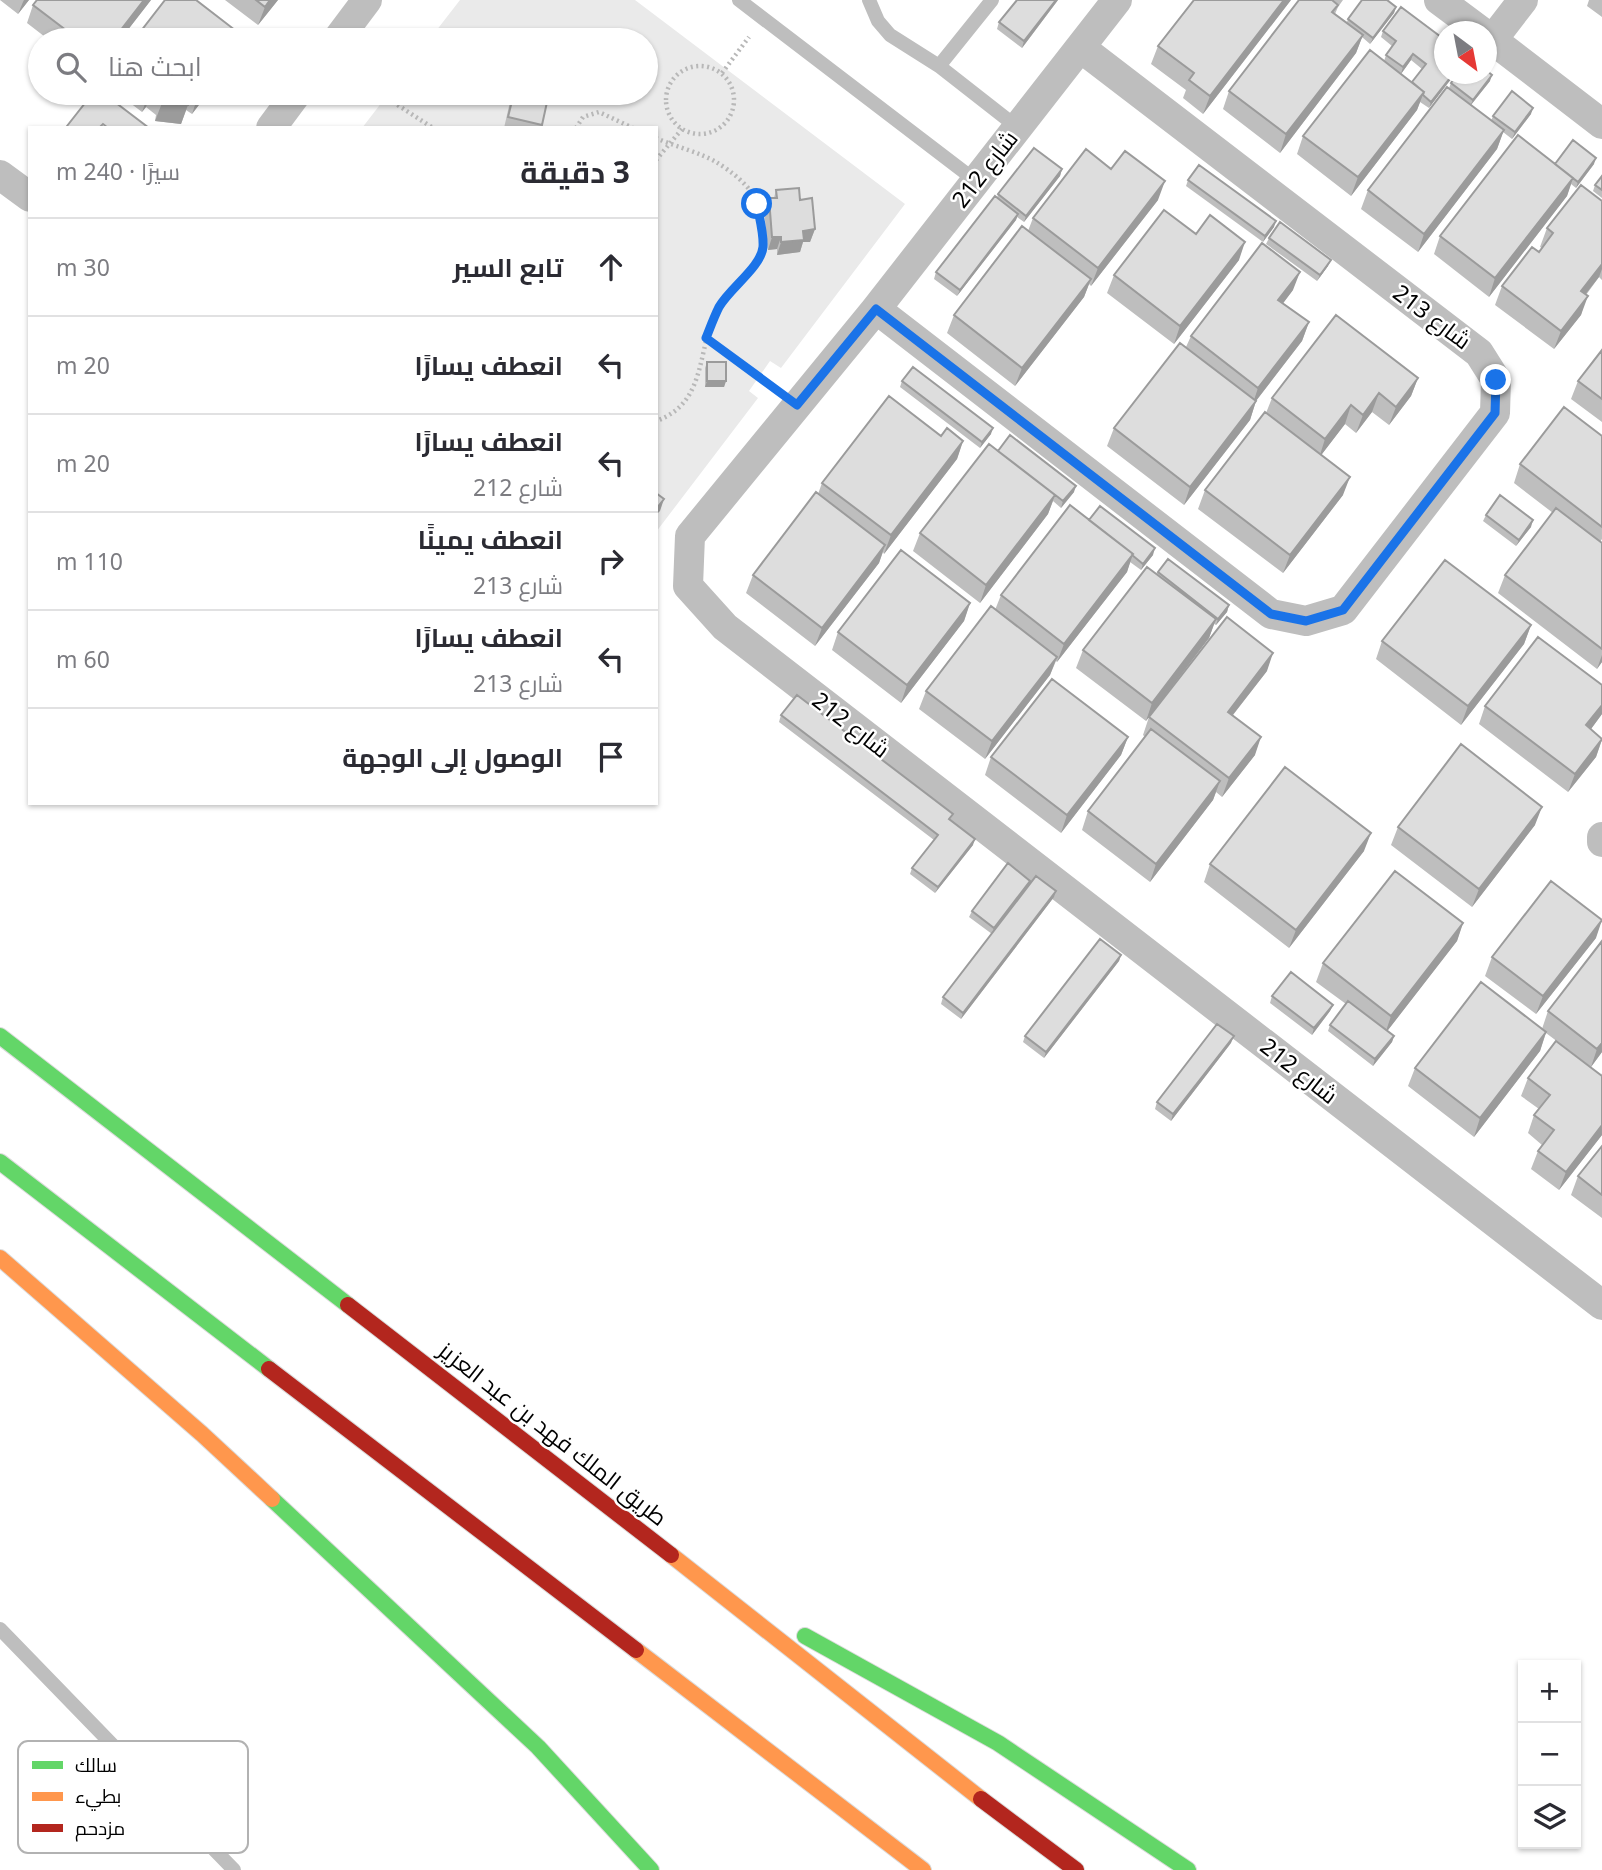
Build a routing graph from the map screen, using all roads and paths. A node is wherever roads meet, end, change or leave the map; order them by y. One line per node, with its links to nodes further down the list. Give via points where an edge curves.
1 (367, 0): 11 (street)
2 (739, 0): 8 (lane)
3 (869, 0): 14 (lane, via 890,34)
4 (992, 0): 14 (lane)
5 (1117, 0): 13 (street, شارع 212)
6 (1439, 0): 9 (street)
7 (1523, 0): 10 (street)
8 (763, 19): 15 (path); 29 (lane)
9 (1468, 21)
10 (1497, 25)
11 (346, 28)
12 (1497, 43): 18 (street)
13 (1081, 48): 23 (street, شارع 212); 31 (street, شارع 213, via 1479,353 1496,380 1495,413 1343,610 1306,621 1271,614)
14 (939, 66): 23 (lane)
15 (722, 73): 24 (path, via 731,83 735,102 728,121 712,133 692,135); 24 (path, via 698,64 679,71 667,87 665,107)
16 (289, 105): 19 (street)
17 (398, 105): 20 (path)
18 (1602, 124)
19 (273, 126)
20 (430, 126)
21 (577, 126): 22 (path, via 583,117 599,112)
22 (629, 126)
23 (1017, 127): 29 (street, شارع 212)
24 (682, 129): 26 (path)
25 (658, 139): 26 (path)
26 (669, 144): 27 (path); 32 (path, via 715,161 747,187 757,204 763,245 760,256 718,308)
27 (658, 158)
28 (0, 175): 30 (street)
29 (976, 181): 31 (street, شارع 212)
30 (28, 196)
31 (876, 309): 33 (street, شارع 212)
32 (706, 338): 33 (path); 34 (path, via 689,398 670,416)
33 (797, 405): 38 (street, شارع 212, via 690,536 688,586 725,627)
34 (658, 420)
35 (0, 1036): 39 (highway, طريق الملك فهد بن عبد العزيز)
36 (0, 1162): 45 (highway)
37 (0, 1258): 44 (highway, via 202,1434 538,1747)
38 (1602, 1305)
39 (704, 1580): 46 (highway, طريق الملك فهد بن عبد العزيز); 47 (highway, via 998,1743)
40 (0, 1629): 41 (lane)
41 (109, 1741)
42 (217, 1853): 43 (lane)
43 (234, 1870)
44 (651, 1870)
45 (923, 1870)
46 (1076, 1870)
47 (1188, 1870)

